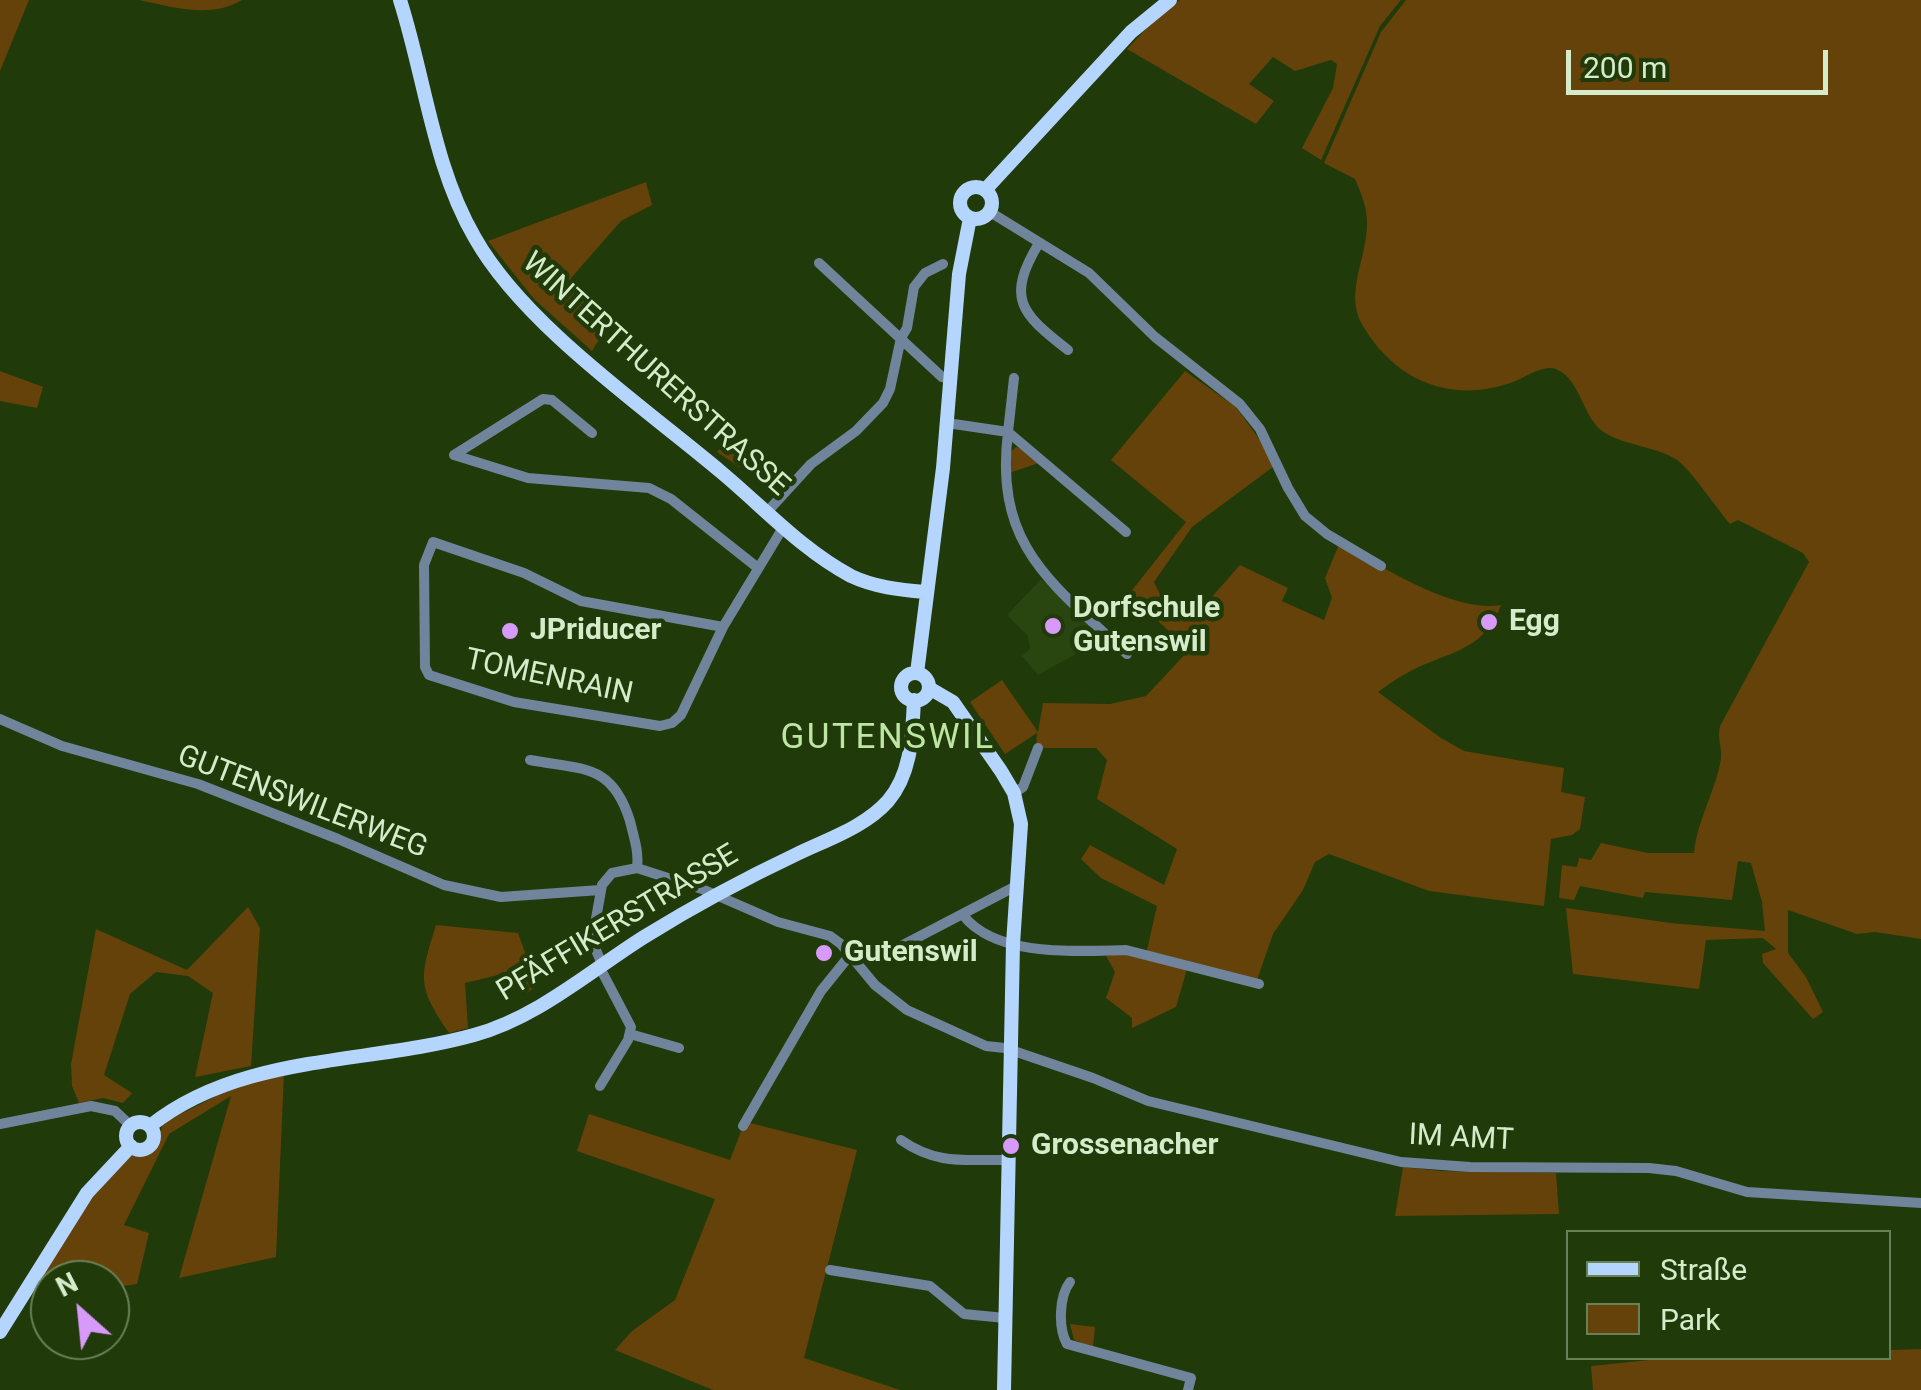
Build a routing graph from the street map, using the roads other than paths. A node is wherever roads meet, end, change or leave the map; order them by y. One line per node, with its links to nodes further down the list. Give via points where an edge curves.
1 (400, 0): 16 (main road, WINTERTHURERSTRASSE, via 447,174 486,258 541,319)
2 (1170, 0): 3 (main road, via 1131,32)
3 (985, 190): 4 (main road); 5 (main road, via 972,188 962,196 961,209)
4 (990, 212): 5 (main road); 6 (street)
5 (970, 218): 12 (main road)
6 (1039, 243): 10 (street, via 1021,276 1021,299); 19 (street, via 1088,274 1240,404 1306,516)
7 (820, 263): 9 (street)
8 (943, 264): 9 (street, via 914,287)
9 (901, 338): 12 (street); 16 (street, via 883,403)
10 (1068, 350)
11 (1014, 378): 14 (street)
12 (952, 380): 13 (main road)
13 (947, 423): 14 (street); 21 (main road)
14 (1008, 432): 18 (street); 23 (street, via 1008,497 1030,557)
15 (592, 433): 20 (street, via 543,399 454,455 512,476 650,488)
16 (767, 512): 17 (main road, WINTERTHURERSTRASSE)
17 (784, 526): 20 (street); 21 (main road, WINTERTHURERSTRASSE, via 865,582)
18 (1126, 532)
19 (1381, 566)
20 (758, 568): 22 (street)
21 (925, 592): 24 (main road)
22 (723, 627): 22 (street, TOMENRAIN, via 581,601 433,542 424,565 429,675 514,702 660,726 674,722)
23 (1128, 654)
24 (916, 673): 25 (main road); 26 (main road, via 902,686)
25 (929, 688): 26 (main road); 30 (main road, via 953,702)
26 (914, 700): 34 (main road, PFÄFFIKERSTRASSE, via 906,766 877,812)
27 (0, 719): 33 (street, GUTENSWILERWEG, via 62,746 198,784 472,892 519,898)
28 (1038, 748): 30 (street, via 1023,787)
29 (530, 760): 31 (street, via 593,772 612,783 623,800)
30 (1014, 793): 32 (main road, via 1021,824)
31 (638, 868): 33 (street, via 612,873); 34 (street, IM AMT)
32 (1011, 887): 35 (street); 36 (main road)
33 (600, 890): 38 (street, via 592,941)
34 (714, 894): 37 (street, IM AMT, via 830,936); 38 (main road, PFÄFFIKERSTRASSE)
35 (963, 915): 36 (street, via 977,929); 37 (street, via 892,949)
36 (1010, 942): 39 (street, via 1081,952 1126,950); 42 (main road)
37 (850, 954): 42 (street, IM AMT, via 906,1010); 47 (street, via 820,991)
38 (600, 965): 40 (street); 46 (main road, PFÄFFIKERSTRASSE, via 487,1031 259,1074 183,1103)
39 (1259, 984)
40 (630, 1034): 41 (street); 43 (street)
41 (680, 1048)
42 (1011, 1052): 50 (main road); 51 (street, IM AMT, via 1148,1101 1401,1162 1648,1168 1747,1192)
43 (600, 1086)
44 (0, 1124): 45 (street, via 91,1106 115,1111)
45 (131, 1126): 46 (main road); 49 (main road)
46 (150, 1126): 49 (main road, PFÄFFIKERSTRASSE, via 151,1144 142,1150)
47 (743, 1126)
48 (901, 1140): 50 (street, via 921,1154)
49 (131, 1146): 55 (main road, via 87,1193)
50 (1010, 1160): 54 (main road)
51 (1921, 1203)
52 (830, 1270): 54 (street, via 930,1286 964,1314)
53 (1070, 1282): 57 (street, via 1062,1315 1068,1344 1191,1378)
54 (1006, 1318): 56 (main road)
55 (0, 1332)
56 (1004, 1390)
57 (1188, 1390)

